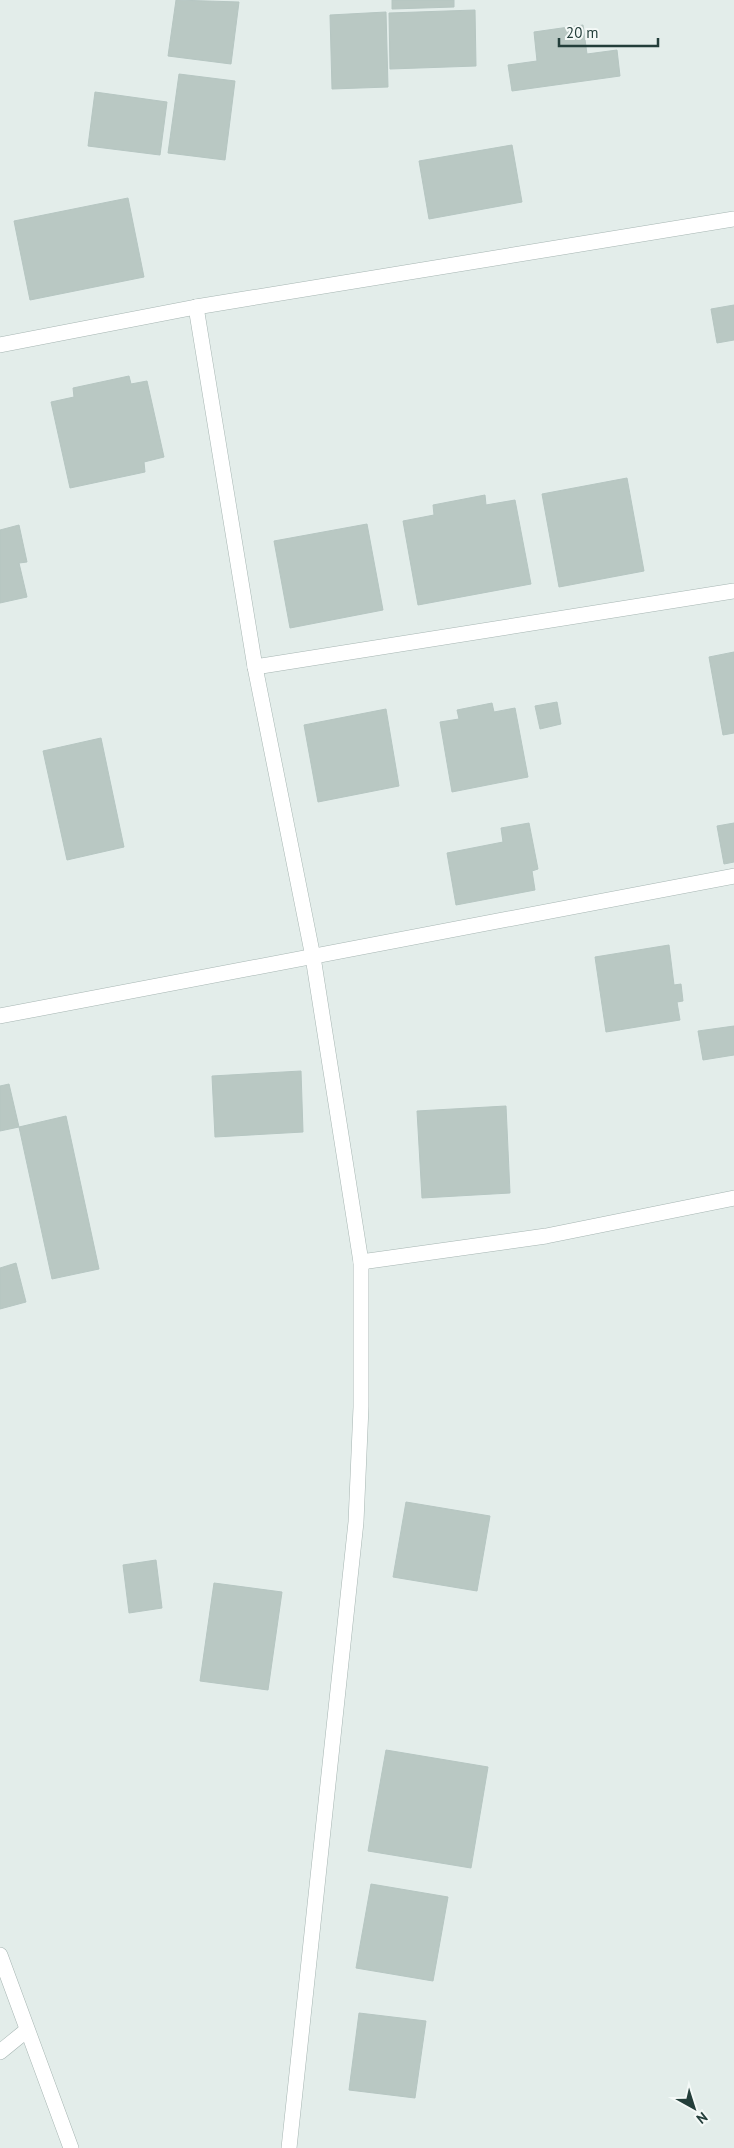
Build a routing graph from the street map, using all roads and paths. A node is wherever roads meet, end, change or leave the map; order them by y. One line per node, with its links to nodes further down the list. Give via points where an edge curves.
1 (734, 219): 2 (street)
2 (196, 307): 3 (street); 5 (street)
3 (0, 345)
4 (734, 591): 5 (street)
5 (255, 667): 7 (street)
6 (734, 876): 7 (street)
7 (313, 957): 8 (street); 10 (street)
8 (0, 1016)
9 (734, 1198): 10 (street, via 546,1236)
10 (361, 1262): 15 (street, via 361,1407 356,1522)
11 (0, 1955): 12 (street)
12 (27, 2030): 13 (street); 14 (street)
13 (0, 2052)
14 (71, 2148)
15 (289, 2148)

